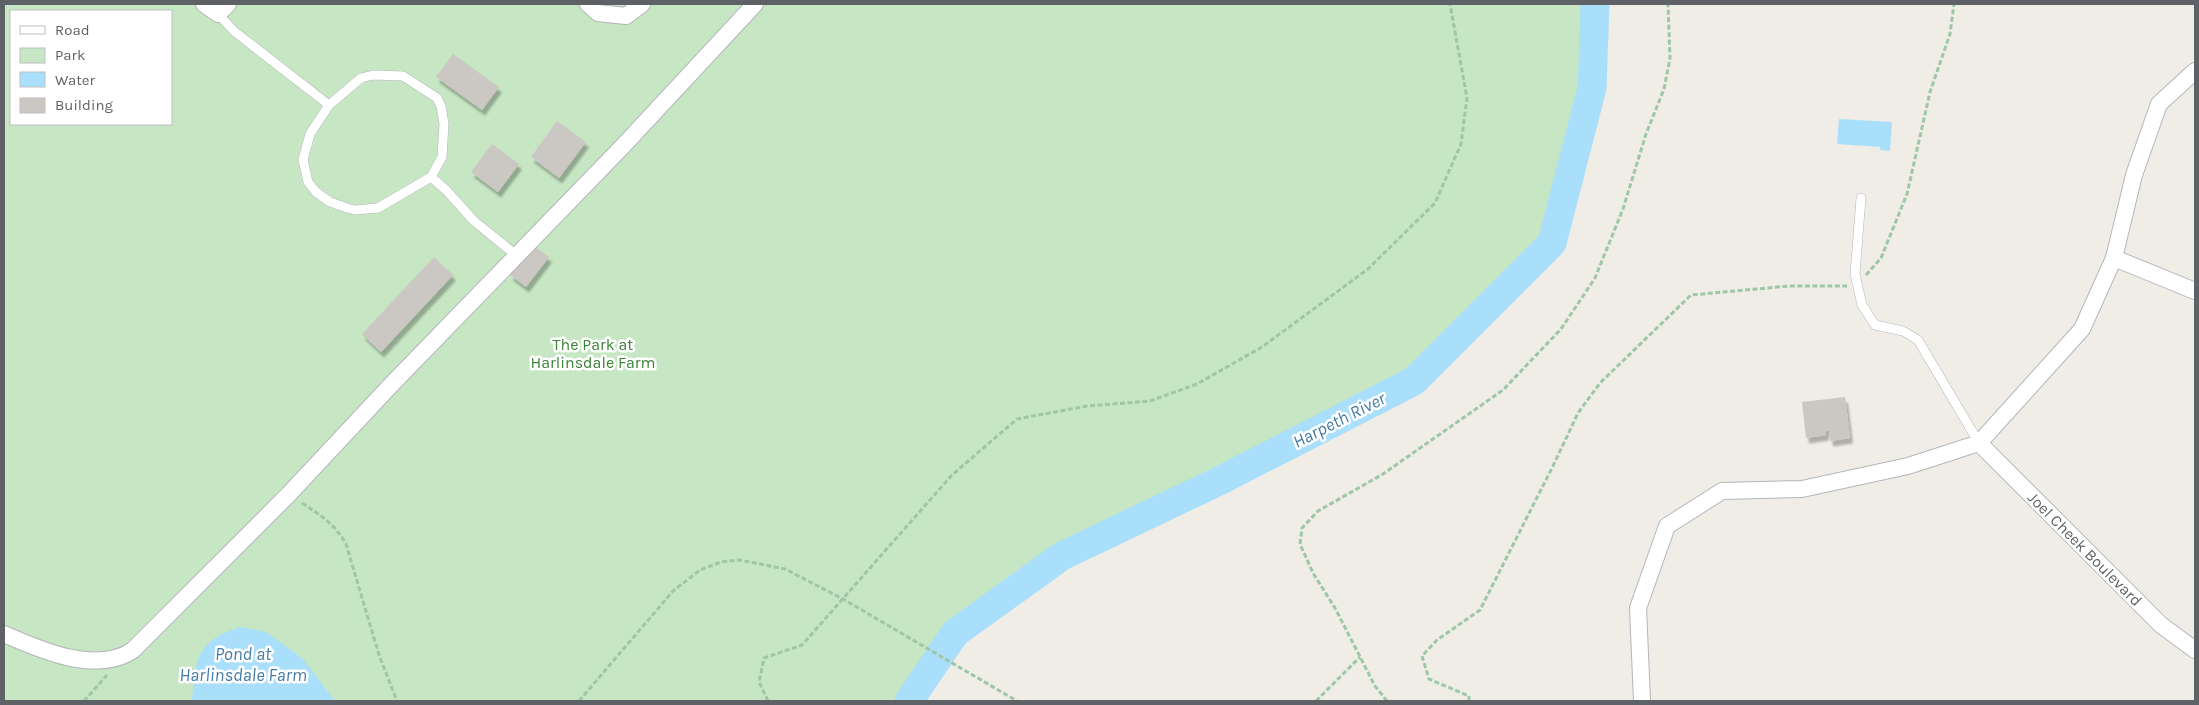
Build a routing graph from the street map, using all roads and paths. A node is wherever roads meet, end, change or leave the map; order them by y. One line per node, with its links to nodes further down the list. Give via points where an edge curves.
1 (204, 4): 8 (street)
2 (588, 4): 3 (street, via 598,13 626,16)
3 (642, 4)
4 (1450, 4): 19 (path, via 1467,98 1461,144 1435,203 1368,269 1262,347 1197,384 1150,401 1087,406 1017,419 952,476)
5 (1668, 4): 22 (path, via 1670,58 1664,90 1646,134 1623,209 1595,278 1561,329 1503,390 1383,474 1318,512 1302,528 1300,544 1313,573 1336,608)
6 (1954, 4): 15 (path, via 1950,34 1930,92 1907,194 1881,258)
7 (750, 5): 13 (street, via 623,146)
8 (223, 9): 10 (lane, via 235,32)
9 (2195, 71): 14 (street, via 2159,104 2134,175)
10 (329, 105): 11 (lane, via 361,78 373,75 403,76 437,98 444,124 442,156); 11 (lane, via 310,134 303,160 308,182 316,192 330,202 355,210 378,208)
11 (431, 178): 13 (lane, via 474,221)
12 (1861, 198): 15 (lane)
13 (516, 255): 18 (street)
14 (2114, 258): 16 (street); 17 (street, via 2082,329)
15 (1856, 286): 17 (lane, via 1862,305 1875,325 1902,331 1918,340); 31 (path, via 1788,286 1691,295 1600,383 1578,413 1480,610 1437,640 1422,656 1429,679 1469,696)
16 (2195, 291)
17 (1979, 443): 21 (street, Joel Cheek Boulevard, via 2161,625); 32 (street, via 1908,466 1802,489 1722,491 1667,526 1638,608)
18 (289, 494): 23 (street, via 146,638); 25 (path, via 330,522 346,544 379,655)
19 (844, 599): 26 (path, via 785,569 764,564 740,560 707,567 673,591); 27 (path, via 802,645 764,658 758,682); 28 (path)
20 (4, 634): 23 (street, via 76,659 102,662)
21 (2195, 650)
22 (1360, 657): 29 (path); 30 (path)
23 (116, 659): 24 (path, via 103,681)
24 (84, 701)
25 (397, 701)
26 (579, 701)
27 (768, 701)
28 (1017, 701)
29 (1316, 701)
30 (1387, 701)
31 (1469, 701)
32 (1642, 701)

